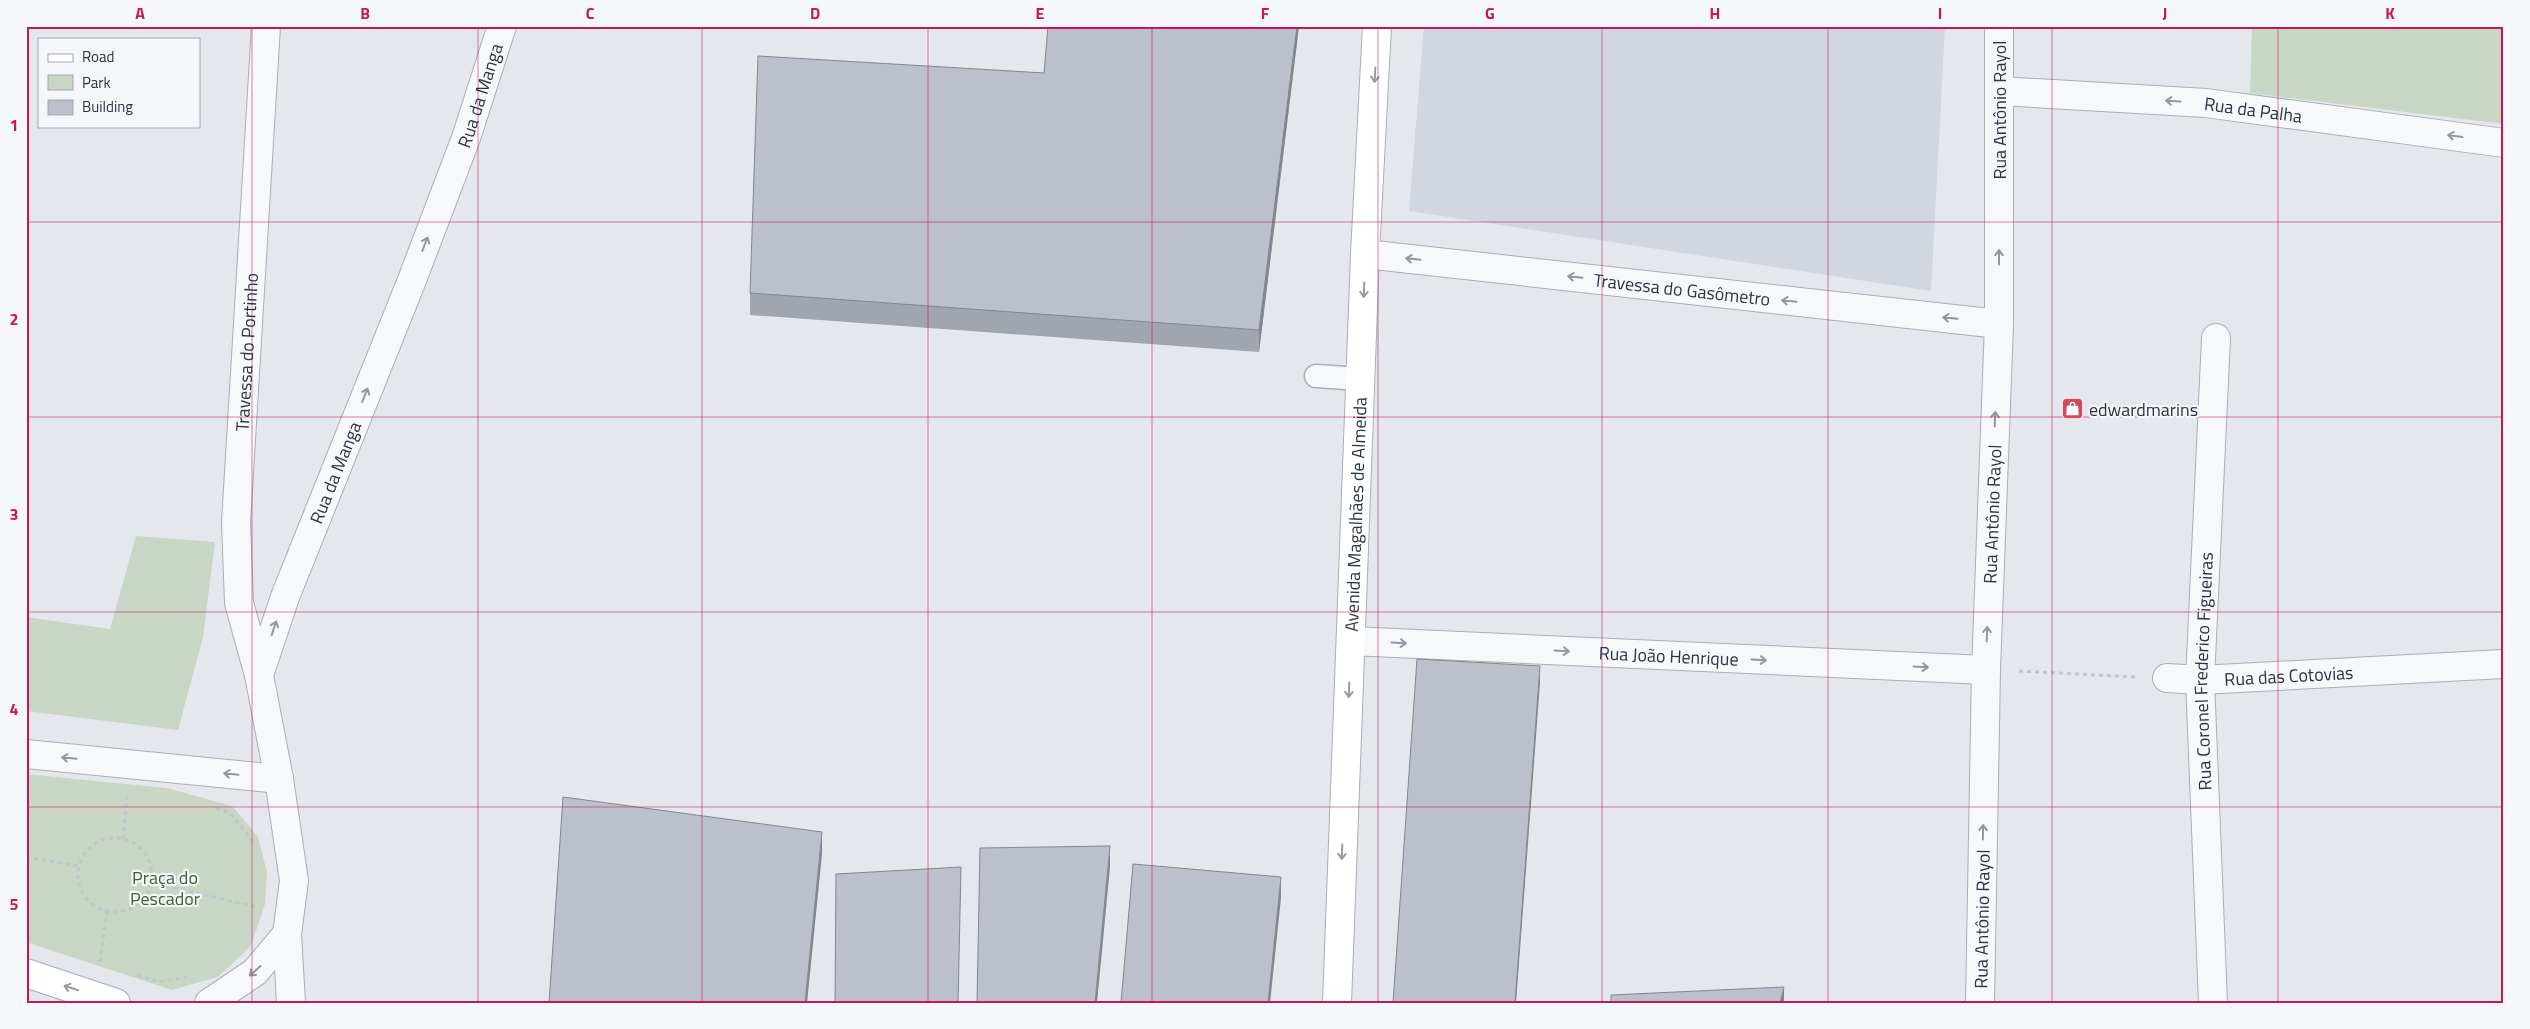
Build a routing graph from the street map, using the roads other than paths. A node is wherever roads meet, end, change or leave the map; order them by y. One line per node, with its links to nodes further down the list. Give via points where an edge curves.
1 (266, 26): 15 (street, Travessa do Portinho, via 236,522 239,603)
2 (502, 26): 15 (street, Rua da Manga, one-way to 2, via 285,597 466,138)
3 (1377, 26): 7 (main road, Avenida Magalhães de Almeida, one-way to 7)
4 (1999, 26): 5 (street, Rua Antônio Rayol)
5 (2000, 90): 6 (street, Rua da Palha, one-way to 5, via 2206,103); 8 (street, Rua Antônio Rayol, one-way to 5)
6 (2504, 143)
7 (1365, 254): 8 (street, Travessa do Gasômetro, one-way to 7); 11 (main road, Avenida Magalhães de Almeida, one-way to 11)
8 (1998, 324): 14 (street, Rua Antônio Rayol, one-way to 8)
9 (2216, 338): 17 (street, Rua Coronel Frederico Figueiras)
10 (1316, 376): 11 (lane)
11 (1361, 379): 12 (main road, Avenida Magalhães de Almeida)
12 (1351, 641): 14 (street, Rua João Henrique, one-way to 14); 25 (main road, Avenida Magalhães de Almeida, one-way to 25)
13 (2504, 664): 17 (street, Rua das Cotovias)
14 (1986, 670): 26 (street, Rua Antônio Rayol, one-way to 14)
15 (260, 674): 19 (street, Rua da Manga)
16 (2167, 678): 17 (street, Rua das Cotovias)
17 (2200, 680): 27 (street, Rua Coronel Frederico Figueiras)
18 (26, 754): 19 (street, one-way to 18)
19 (279, 779): 20 (street, Rua da Manga, via 294,881)
20 (287, 934): 23 (street, one-way to 23, via 255,972); 24 (street, Rua da Manga)
21 (26, 973): 22 (main road, one-way to 21)
22 (116, 1003)
23 (209, 1003)
24 (291, 1003)
25 (1337, 1003)
26 (1980, 1003)
27 (2213, 1003)

